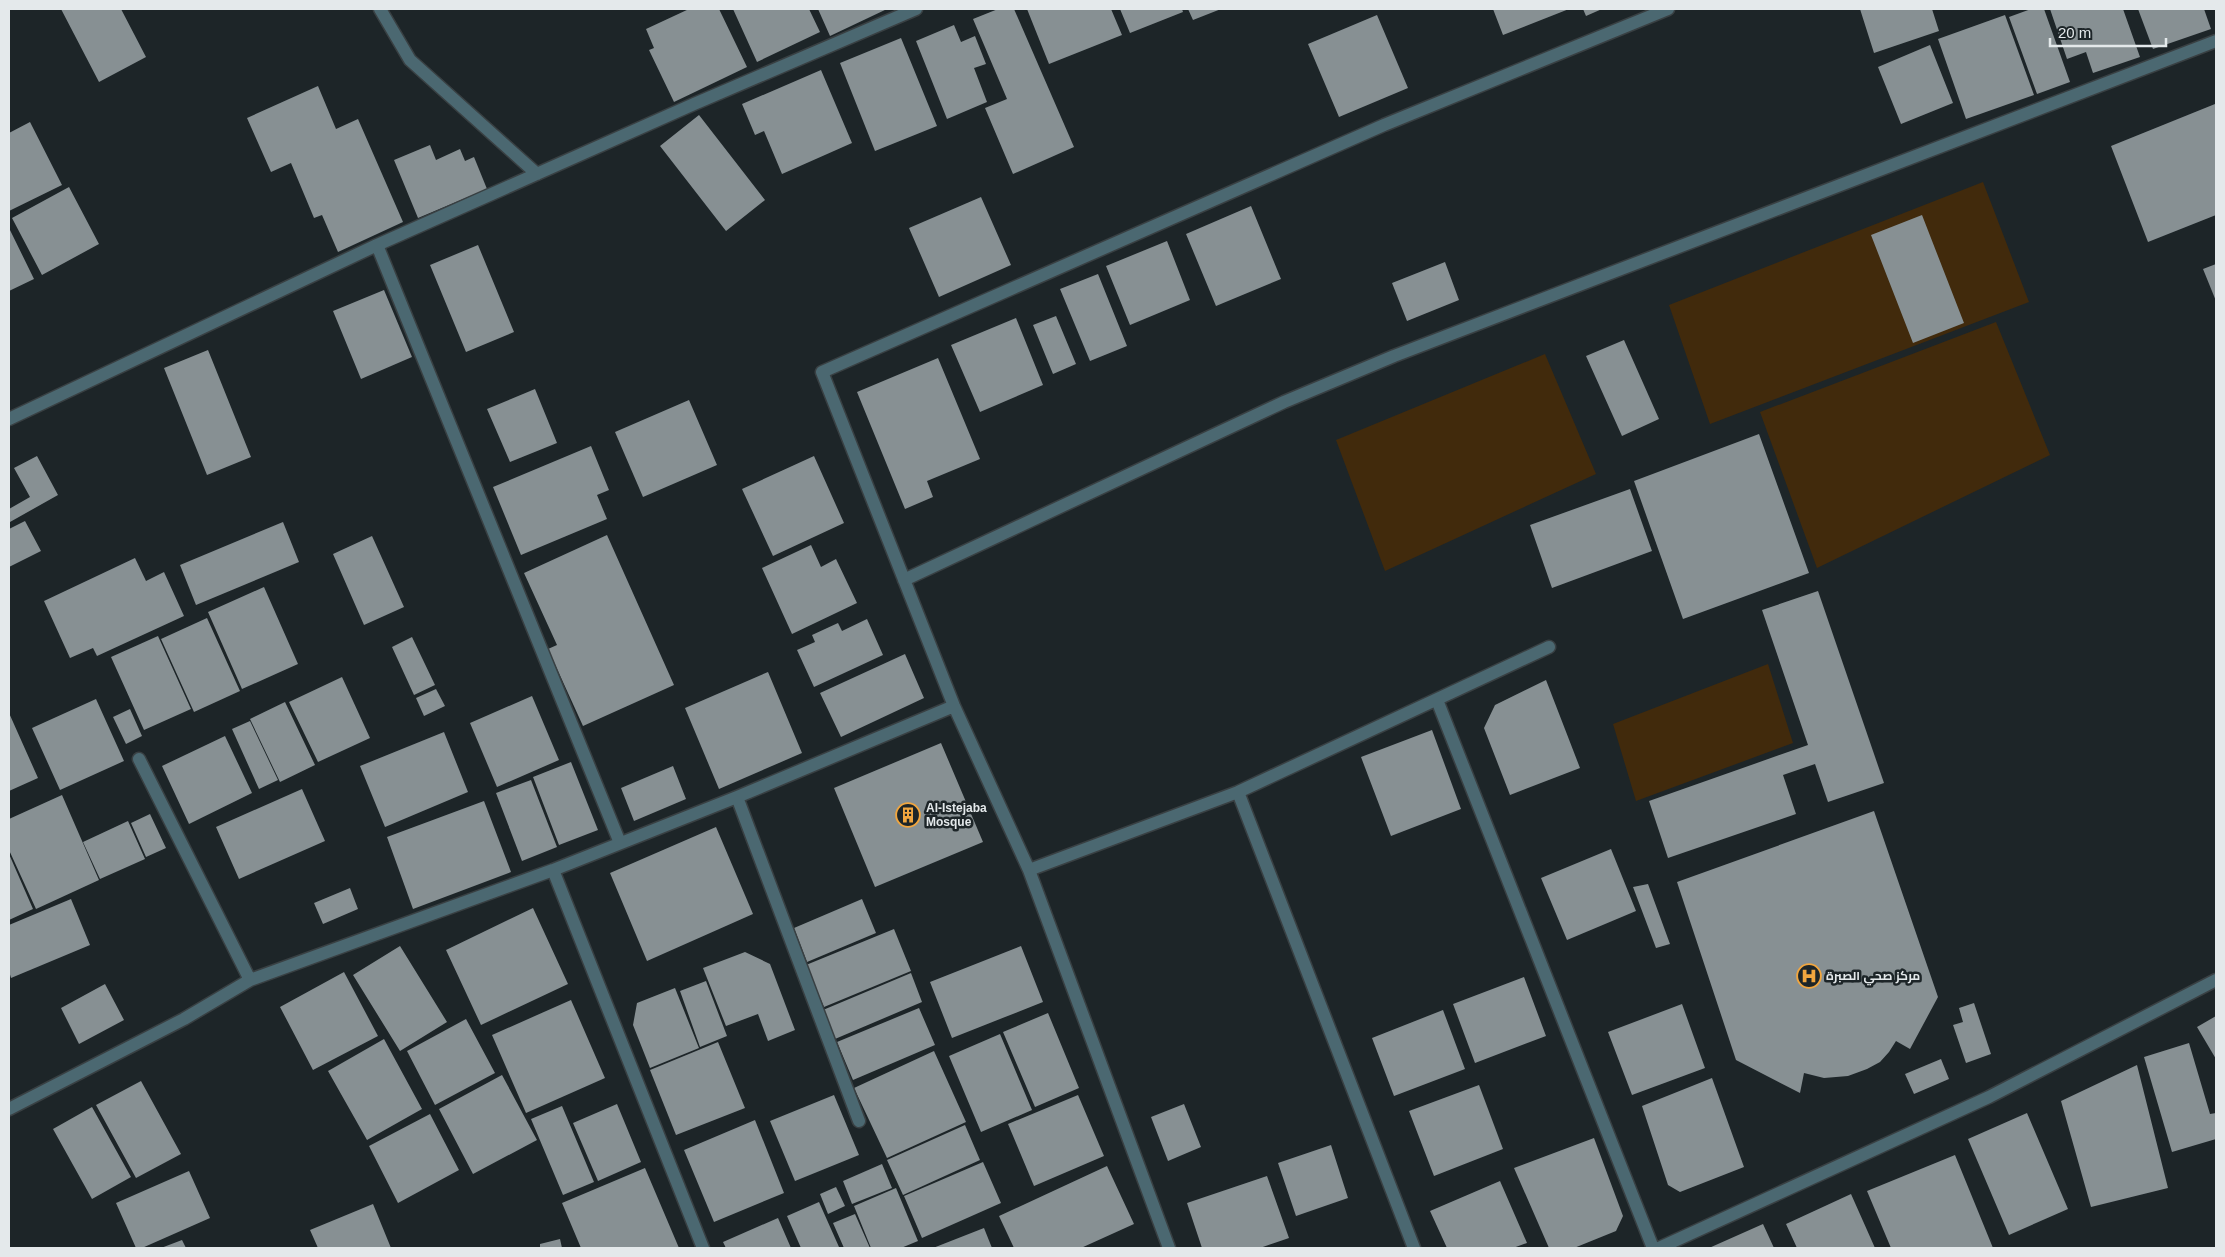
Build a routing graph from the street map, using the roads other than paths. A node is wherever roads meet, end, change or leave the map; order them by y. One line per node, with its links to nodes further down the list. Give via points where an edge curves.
1 (380, 9): 5 (street, via 410,60)
2 (916, 9): 5 (street)
3 (1668, 9): 8 (street, via 1384,125 822,372)
4 (2216, 41): 8 (street, via 1394,356 1284,402)
5 (537, 174): 6 (street)
6 (377, 245): 7 (street); 15 (street)
7 (9, 419)
8 (904, 580): 11 (street)
9 (1549, 647): 10 (street)
10 (1437, 700): 13 (street); 25 (street)
11 (954, 706): 14 (street); 17 (street)
12 (139, 759): 18 (street)
13 (1238, 792): 17 (street); 24 (street)
14 (737, 797): 15 (street); 21 (street)
15 (620, 843): 16 (street)
16 (553, 870): 18 (street); 22 (street)
17 (1029, 870): 23 (street)
18 (250, 980): 20 (street, via 184,1019)
19 (2216, 980): 26 (street, via 1988,1097)
20 (9, 1109)
21 (858, 1121)
22 (703, 1248)
23 (1169, 1248)
24 (1414, 1248)
25 (1653, 1248)
26 (1659, 1248)

